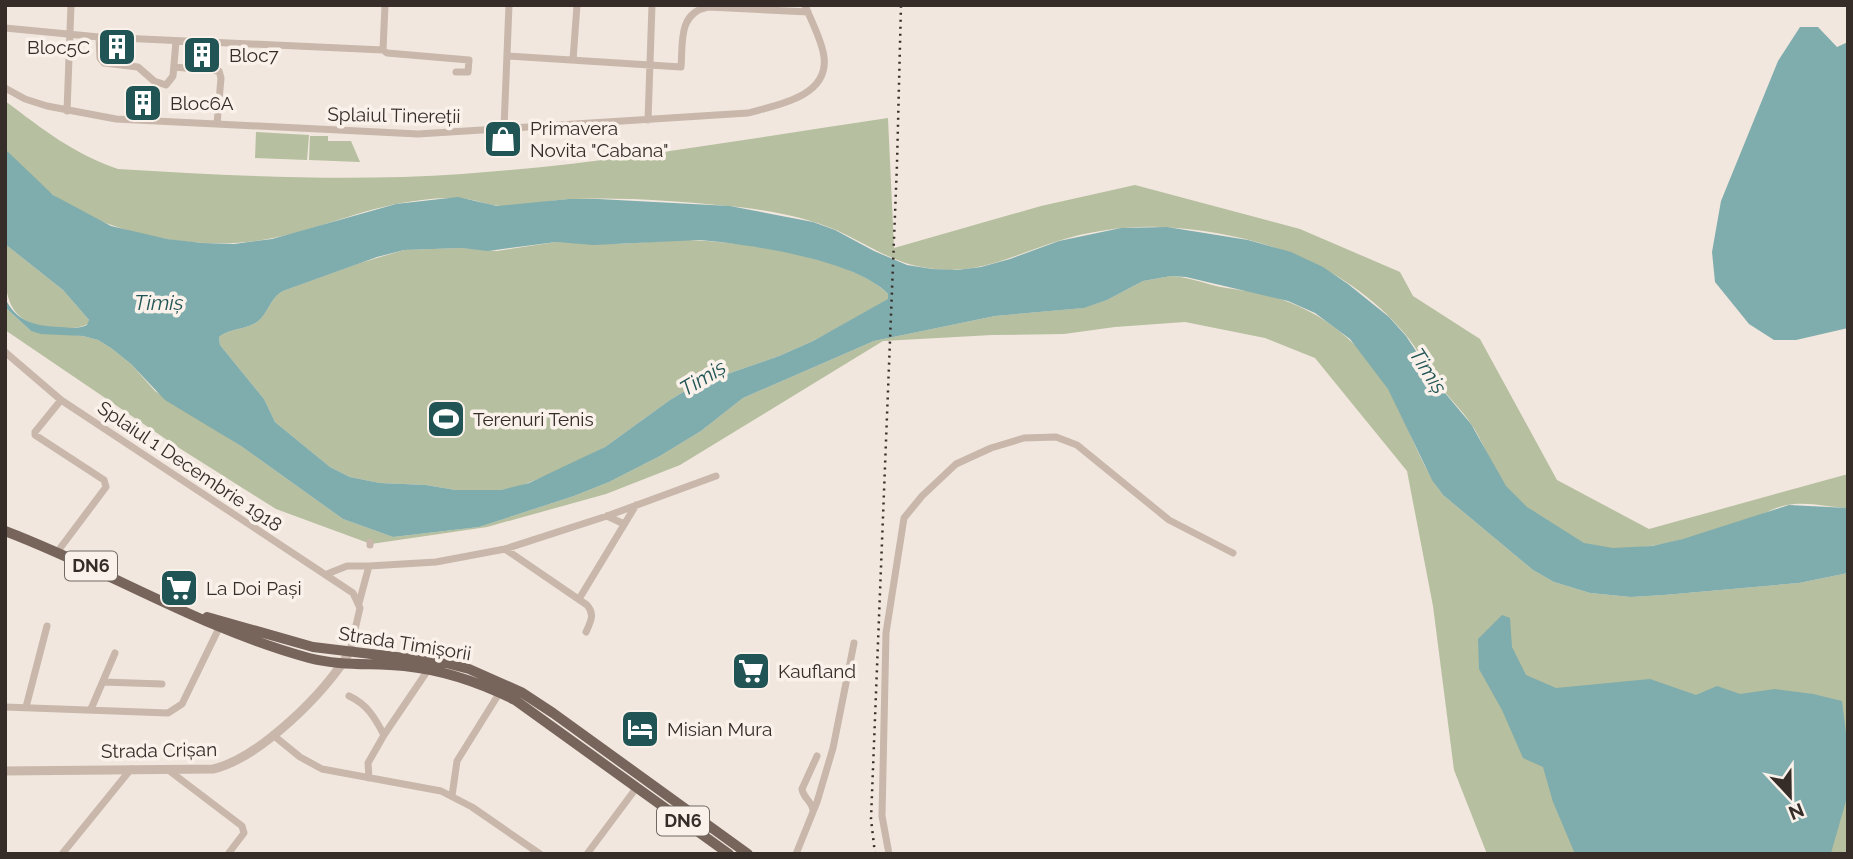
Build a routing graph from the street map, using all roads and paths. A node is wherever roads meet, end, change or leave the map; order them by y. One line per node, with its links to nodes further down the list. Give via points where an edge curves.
1 (71, 5): 9 (street)
2 (385, 5): 12 (street)
3 (509, 5): 13 (street)
4 (577, 5): 14 (street)
5 (653, 5): 15 (street)
6 (708, 6): 7 (street); 15 (street, via 688,19 681,67)
7 (806, 9): 20 (street, Splaiul Tinereții, via 824,55 824,68 805,93 748,113)
8 (5, 28): 9 (street)
9 (70, 35): 10 (street); 19 (street)
10 (99, 37): 11 (street); 16 (street, via 104,63 138,67 160,85 171,81)
11 (176, 41): 12 (street); 16 (street)
12 (383, 50): 17 (street, via 469,60 468,72)
13 (507, 56): 14 (street); 22 (street)
14 (573, 60): 15 (street)
15 (650, 65): 20 (street)
16 (174, 67): 21 (street, via 215,69 221,74)
17 (456, 72)
18 (5, 88): 19 (street, Splaiul Tinereții)
19 (67, 111): 21 (street, Splaiul Tinereții, via 116,119)
20 (648, 120): 22 (street, Splaiul Tinereții)
21 (217, 124): 22 (street, Splaiul Tinereții, via 418,134)
22 (504, 128)
23 (5, 352): 24 (street, Splaiul 1 Decembrie 1918)
24 (61, 400): 31 (street, via 35,435 104,480 106,487); 34 (street, Splaiul 1 Decembrie 1918)
25 (716, 476): 26 (street)
26 (636, 506): 27 (street); 28 (street)
27 (607, 516): 28 (street); 30 (street)
28 (624, 524): 35 (street)
29 (5, 531): 31 (main road, Strada Timișorii / DN6)
30 (505, 550): 33 (street, via 436,562); 35 (street)
31 (58, 551): 37 (main road, Strada Timișorii / DN6)
32 (1233, 553): 70 (street, via 1169,520 1077,445 1056,437 1024,438 956,464 904,518 886,633 882,816)
33 (369, 566): 34 (street, via 347,566); 36 (street)
34 (327, 575): 36 (street, Splaiul 1 Decembrie 1918)
35 (579, 600): 40 (street, via 591,610)
36 (359, 603): 42 (street)
37 (175, 607): 39 (main road, Strada Timișorii / DN6); 42 (main road, Strada Timișorii / DN6, via 313,647)
38 (47, 626): 51 (street)
39 (219, 628): 44 (main road, Strada Timișorii / DN6, via 308,658); 52 (street, via 176,709 168,713)
40 (586, 632)
41 (854, 643): 62 (street)
42 (351, 652): 44 (street, Strada Crișan); 68 (main road, Strada Timișorii / DN6, via 446,663 521,692)
43 (115, 653): 46 (street)
44 (343, 664): 45 (main road, Strada Timișorii / DN6); 53 (street, Strada Crișan, via 301,711)
45 (428, 670): 48 (main road, Strada Timișorii / DN6, via 457,674); 54 (street)
46 (103, 682): 47 (street); 52 (street)
47 (162, 684)
48 (500, 692): 60 (main road, Strada Timișorii / DN6); 61 (street, via 457,761)
49 (349, 696): 54 (street, via 368,708)
50 (5, 707): 51 (street)
51 (26, 707): 52 (street)
52 (91, 709)
53 (273, 734): 57 (street, Strada Crișan, via 226,766); 59 (street, via 322,769)
54 (384, 735): 59 (street, via 368,763)
55 (817, 756): 62 (street, via 802,789)
56 (131, 768): 57 (street, Strada Crișan); 58 (street, Strada Crișan); 63 (street)
57 (167, 769): 64 (street, via 242,826 244,833)
58 (5, 771)
59 (369, 779): 61 (street)
60 (637, 787): 66 (street); 67 (main road, Strada Timișorii / DN6)
61 (452, 796): 65 (street)
62 (813, 812): 69 (street)
63 (62, 854)
64 (228, 854)
65 (540, 854)
66 (587, 854)
67 (729, 854)
68 (748, 854)
69 (796, 854)
70 (889, 854)

